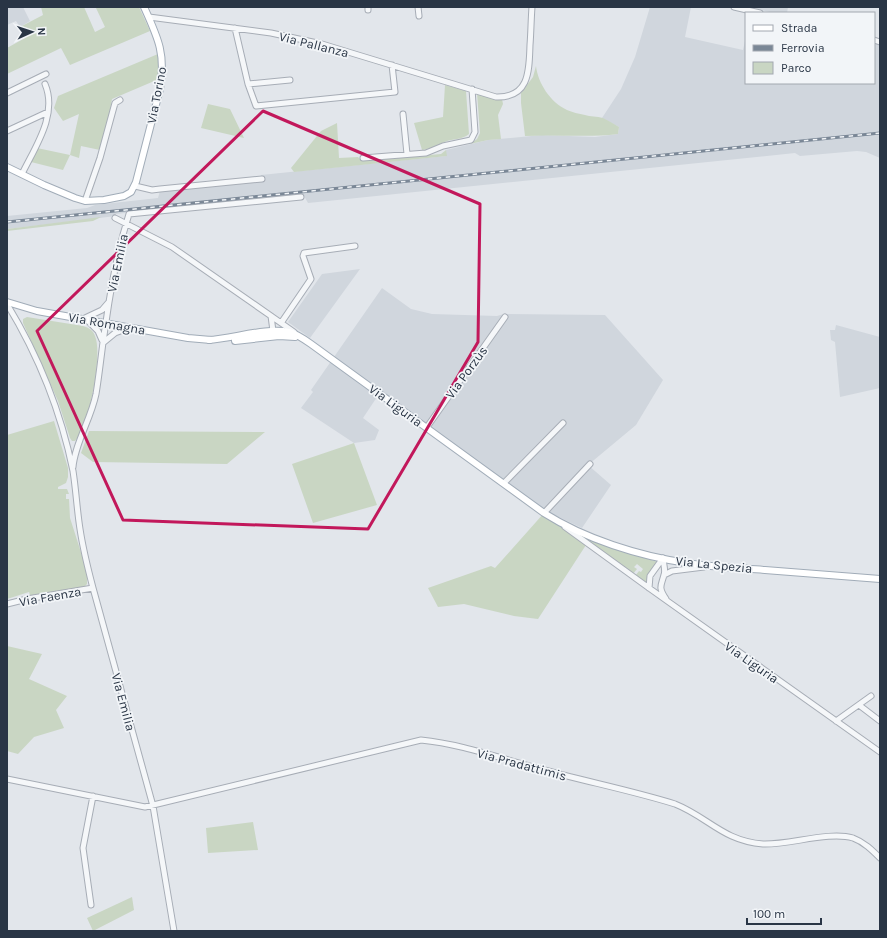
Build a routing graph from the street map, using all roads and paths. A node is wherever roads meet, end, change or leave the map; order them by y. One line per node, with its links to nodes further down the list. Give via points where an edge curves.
1 (144, 7): 7 (main road, Via Torino)
2 (418, 7): 6 (street)
3 (532, 7): 14 (street, Via Pallanza, via 528,75 524,84 515,94 505,97 496,97)
4 (734, 7): 5 (street)
5 (756, 12)
6 (419, 16)
7 (148, 17): 8 (street, Via Pallanza); 25 (main road, Via Torino, via 161,50 162,76)
8 (235, 28): 9 (street, Via Pallanza, via 322,44); 13 (street)
9 (392, 65): 13 (street, via 395,92 256,106); 14 (street, Via Pallanza)
10 (46, 74): 15 (street)
11 (290, 80): 13 (street)
12 (45, 84): 17 (street, via 50,95)
13 (248, 84)
14 (472, 89): 20 (street, via 475,132 471,140 443,146 426,153)
15 (7, 93)
16 (120, 100): 27 (street, via 116,103)
17 (48, 112): 19 (street); 23 (street, via 44,130)
18 (403, 114): 20 (street)
19 (7, 131)
20 (407, 154): 21 (street)
21 (363, 158)
22 (7, 167): 23 (main road)
23 (22, 174): 27 (main road)
24 (262, 179): 25 (street, via 152,190)
25 (135, 186): 27 (main road, via 131,192 121,197)
26 (301, 197): 29 (street, via 129,214)
27 (85, 201)
28 (115, 218): 29 (street)
29 (126, 224): 31 (street, Via Emilia); 33 (street, via 172,247)
30 (355, 246): 37 (street, via 304,253 303,258 311,279)
31 (109, 302): 35 (street, Via Emilia, via 102,310); 36 (street, Via Emilia)
32 (7, 303): 35 (main road, Via Romagna, via 37,311); 47 (street, via 30,346 49,391)
33 (271, 316): 37 (street); 39 (street)
34 (505, 317): 45 (street, Via Porzùs)
35 (85, 318): 36 (main road, Via Romagna); 43 (street, via 98,331)
36 (106, 322): 38 (main road, Via Romagna); 43 (street, Via Emilia)
37 (281, 323): 40 (street)
38 (134, 327): 41 (main road, Via Romagna); 43 (street, via 115,333)
39 (273, 331): 40 (main road, Via Romagna); 40 (street); 41 (main road, Via Romagna)
40 (285, 333): 41 (main road, Via Romagna, via 225,341); 42 (main road, Via Romagna)
41 (208, 340)
42 (304, 340): 45 (main road, Via Liguria)
43 (103, 343): 46 (street, Via Emilia, via 94,402)
44 (564, 423): 50 (street)
45 (427, 427): 50 (main road, Via Liguria)
46 (77, 450): 47 (street, Via Emilia, via 72,455); 49 (street, Via Emilia)
47 (71, 462): 49 (street, Via Emilia)
48 (590, 464): 51 (street)
49 (73, 473): 57 (street, Via Emilia, via 82,542)
50 (504, 484): 51 (main road, Via Liguria)
51 (544, 513): 52 (main road, Via Liguria)
52 (554, 519): 53 (main road, Via La Spezia, via 622,548); 58 (street, Via Liguria)
53 (662, 558): 54 (main road, Via La Spezia); 55 (street); 58 (street, via 650,576)
54 (711, 566): 55 (street, via 676,570); 56 (main road, Via La Spezia)
55 (664, 575): 59 (street, via 661,588)
56 (880, 579)
57 (93, 588): 60 (street, Via Faenza); 68 (street, Via Emilia)
58 (649, 588): 59 (street, Via Liguria)
59 (668, 601): 63 (street, Via Liguria)
60 (7, 604)
61 (871, 696): 62 (street)
62 (859, 705): 63 (street); 64 (street)
63 (836, 721): 65 (street, Via Liguria)
64 (880, 721)
65 (880, 752)
66 (7, 779): 67 (street, Via Pradattimis)
67 (93, 796): 68 (street, Via Pradattimis, via 146,807); 70 (street, via 83,848)
68 (153, 806): 69 (street, Via Pradattimis, via 421,740 460,747 675,804 738,839 777,844 846,837 864,843); 71 (street, Via Emilia)
69 (880, 858)
70 (91, 905)
71 (174, 931)

